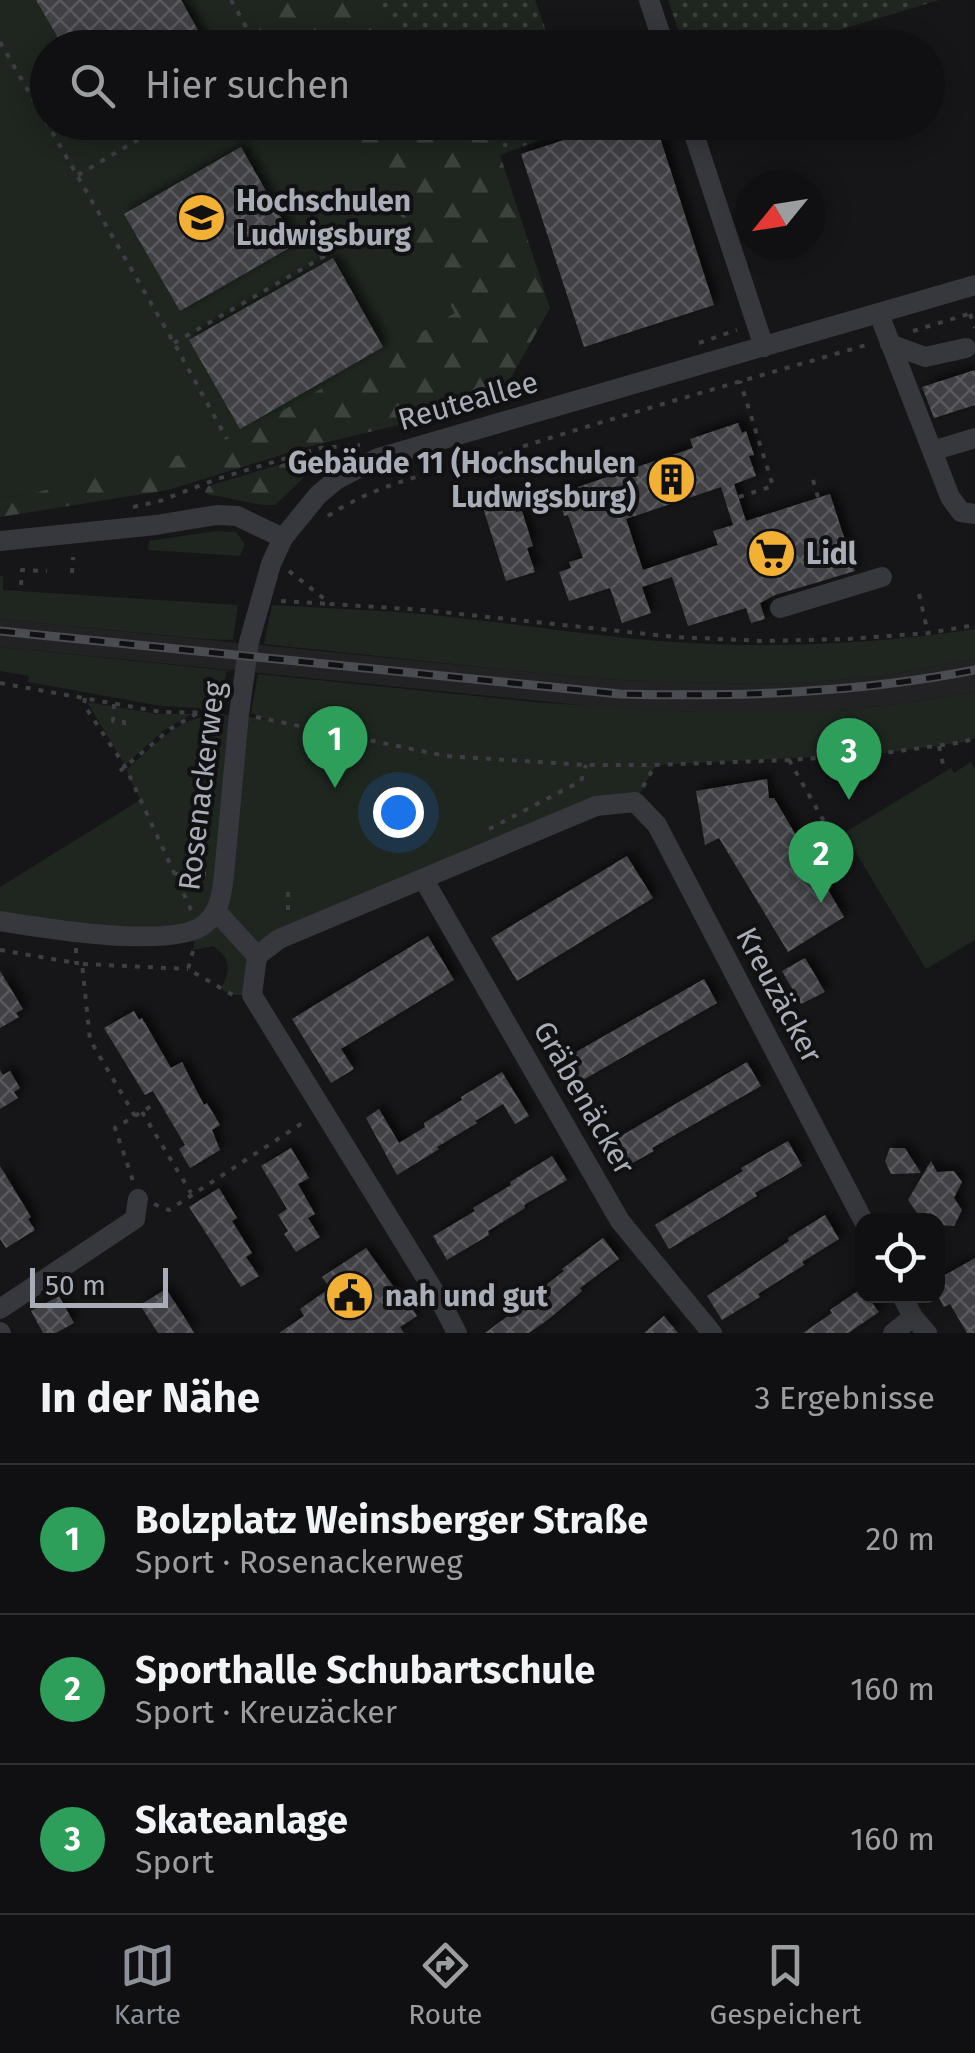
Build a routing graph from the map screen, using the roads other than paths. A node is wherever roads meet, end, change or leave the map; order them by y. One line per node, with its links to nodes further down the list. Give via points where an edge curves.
1 (649, 0): 2 (street)
2 (659, 30)
3 (696, 140): 7 (street)
4 (975, 285): 5 (street, Reuteallee)
5 (879, 314): 6 (street); 7 (street, Reuteallee)
6 (889, 342): 8 (street, via 925,357); 10 (street)
7 (764, 347): 13 (street, Reuteallee, via 378,458 318,495)
8 (966, 348)
9 (975, 438): 10 (street)
10 (932, 451): 11 (street, via 954,505)
11 (975, 514)
12 (0, 541): 13 (street, via 217,514 237,516)
13 (279, 548): 17 (street, Rosenackerweg, via 249,642)
14 (882, 577): 15 (street)
15 (780, 608)
16 (424, 880): 19 (street, via 279,939); 21 (street, Kreuzäcker, via 596,806 635,802 656,825); 26 (street, Gräbenäcker, via 620,1220)
17 (216, 911): 18 (street, via 196,930 172,936 76,933); 19 (street, Rosenackerweg)
18 (0, 921)
19 (257, 956): 25 (street, via 252,996)
20 (138, 1199): 23 (street, via 135,1218)
21 (859, 1213)
22 (906, 1303): 24 (street)
23 (0, 1309)
24 (920, 1325): 27 (street)
25 (457, 1333)
26 (712, 1333)
27 (893, 1333)

